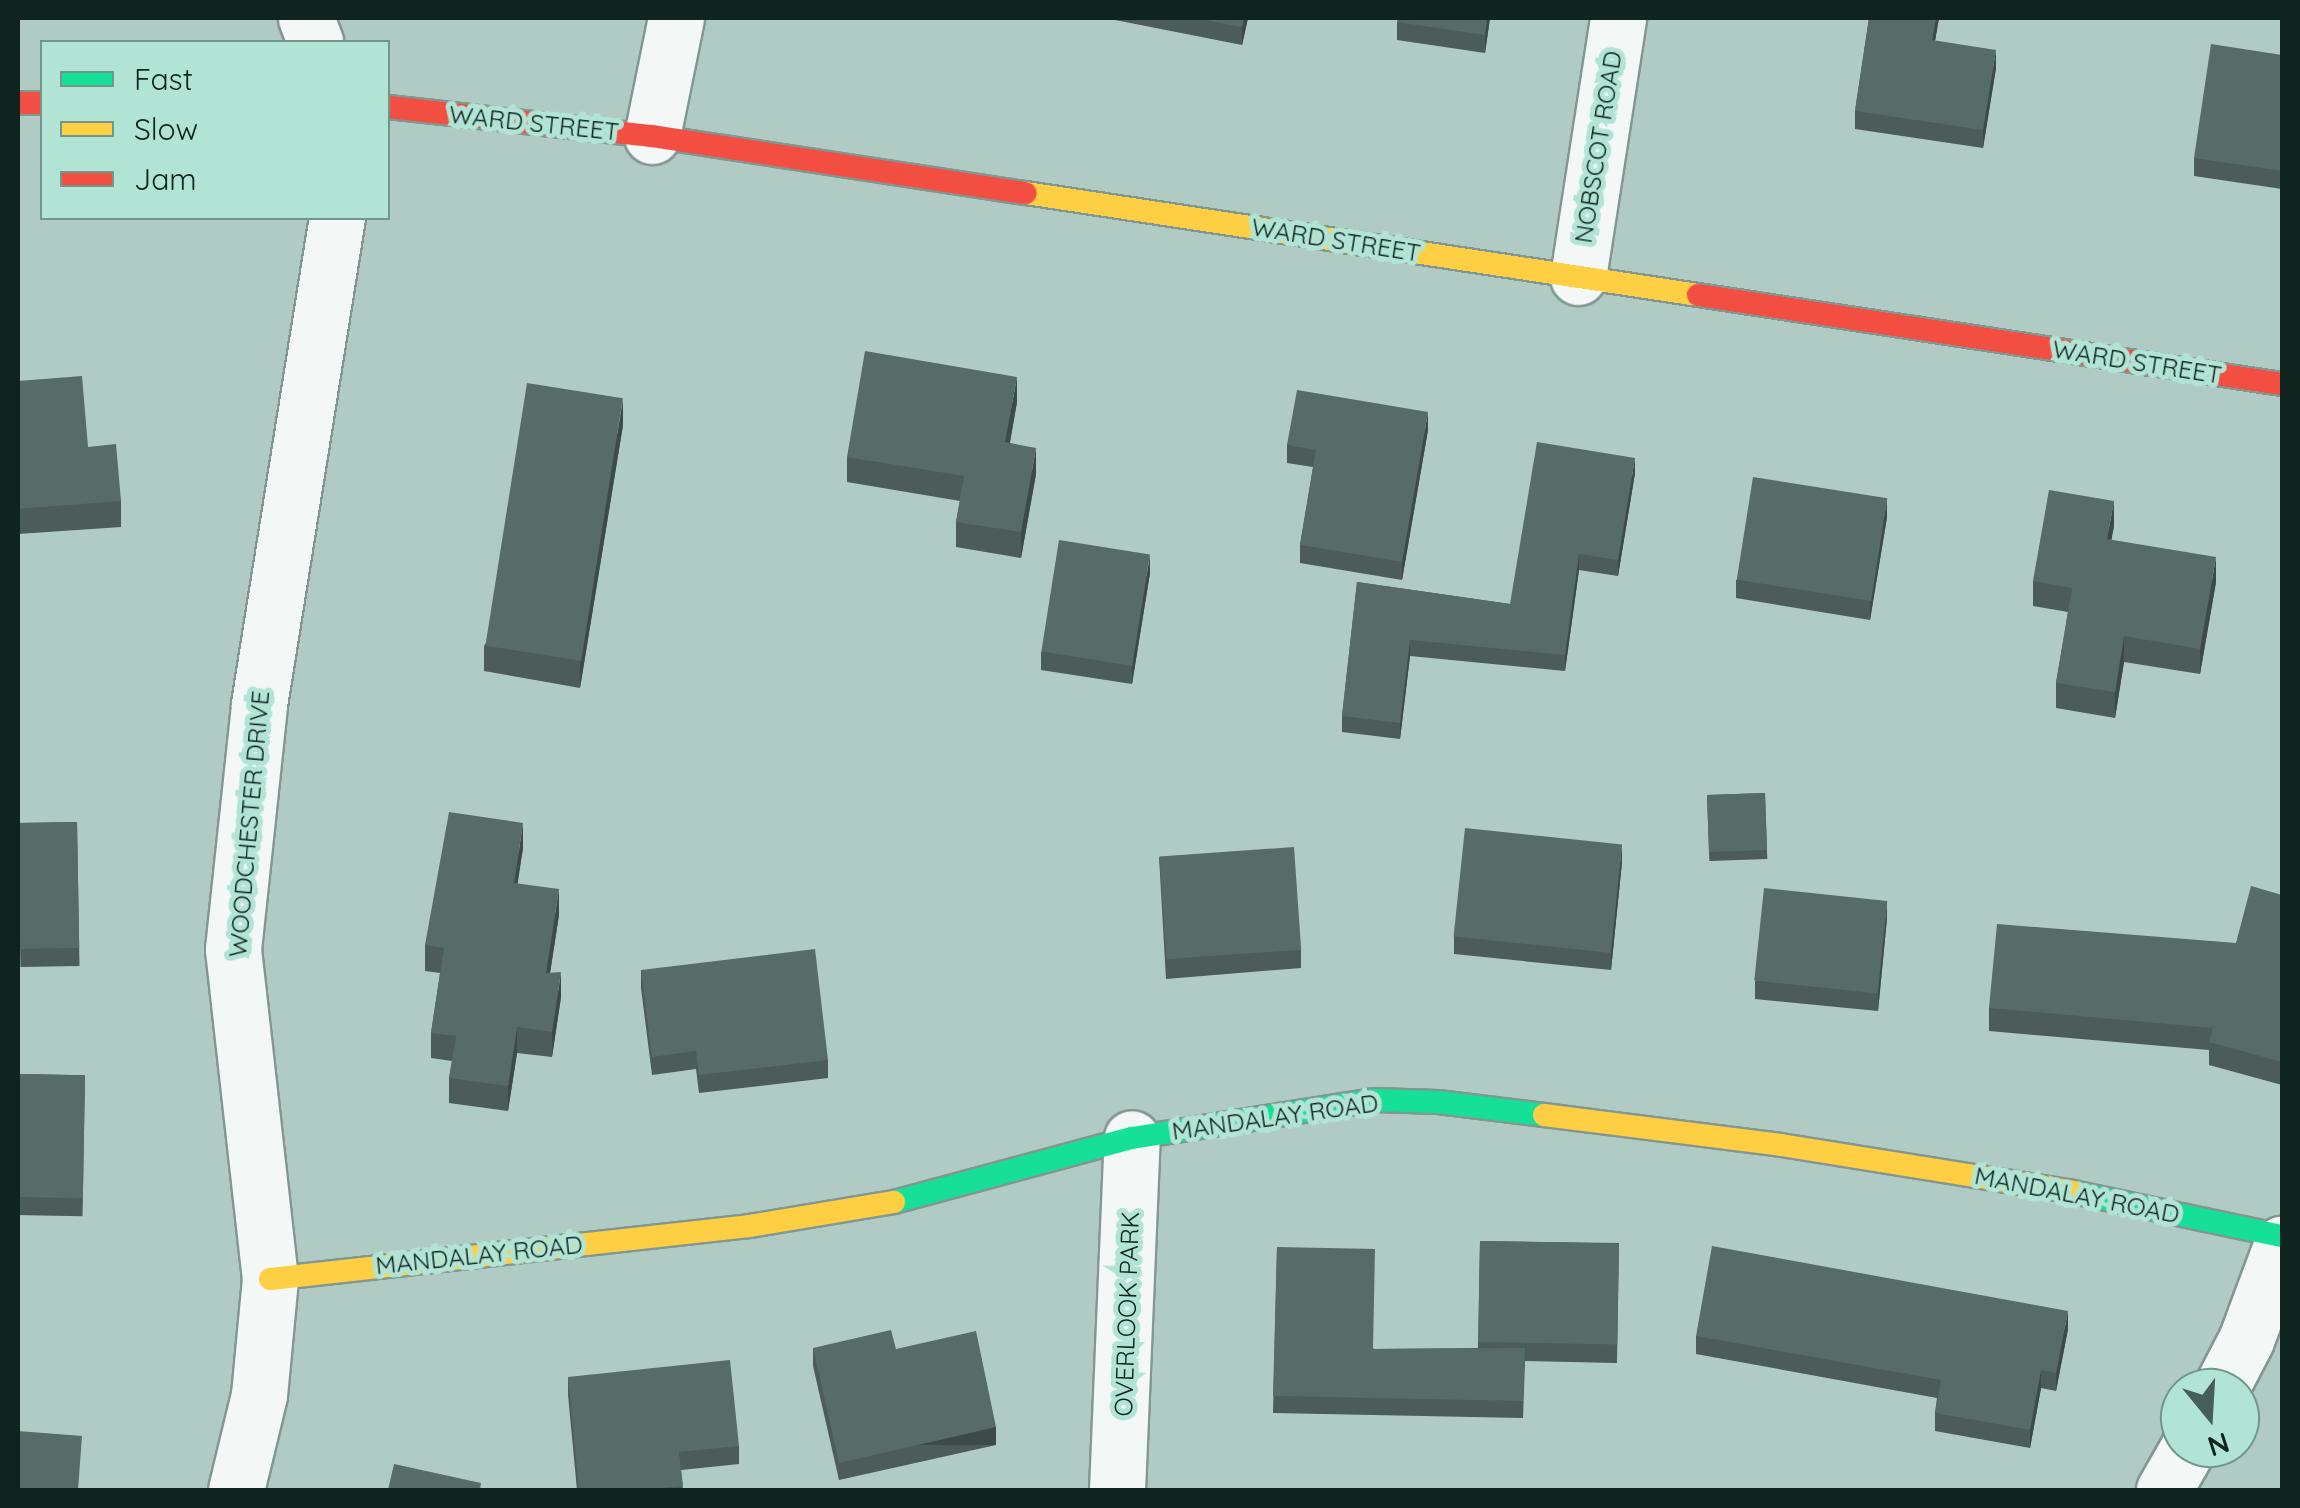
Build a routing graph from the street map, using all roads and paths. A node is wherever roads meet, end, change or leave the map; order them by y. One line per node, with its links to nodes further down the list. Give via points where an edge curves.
1 (676, 18): 4 (street)
2 (1618, 18): 6 (street, NOBSCOT ROAD)
3 (390, 107): 4 (street, WARD STREET)
4 (652, 136): 6 (street, WARD STREET)
5 (338, 220): 10 (street, WOODCHESTER DRIVE, via 258,704 234,949)
6 (1578, 277): 7 (street, WARD STREET)
7 (2282, 384)
8 (1132, 1138): 9 (street, MANDALAY ROAD, via 1375,1100 1438,1102 2041,1185); 10 (street, MANDALAY ROAD, via 879,1206); 14 (street, OVERLOOK PARK)
9 (2282, 1240): 11 (street)
10 (270, 1279): 13 (street, WOODCHESTER DRIVE, via 259,1395)
11 (2231, 1368)
12 (2177, 1468): 15 (street)
13 (236, 1490)
14 (1118, 1490)
15 (2164, 1490)

